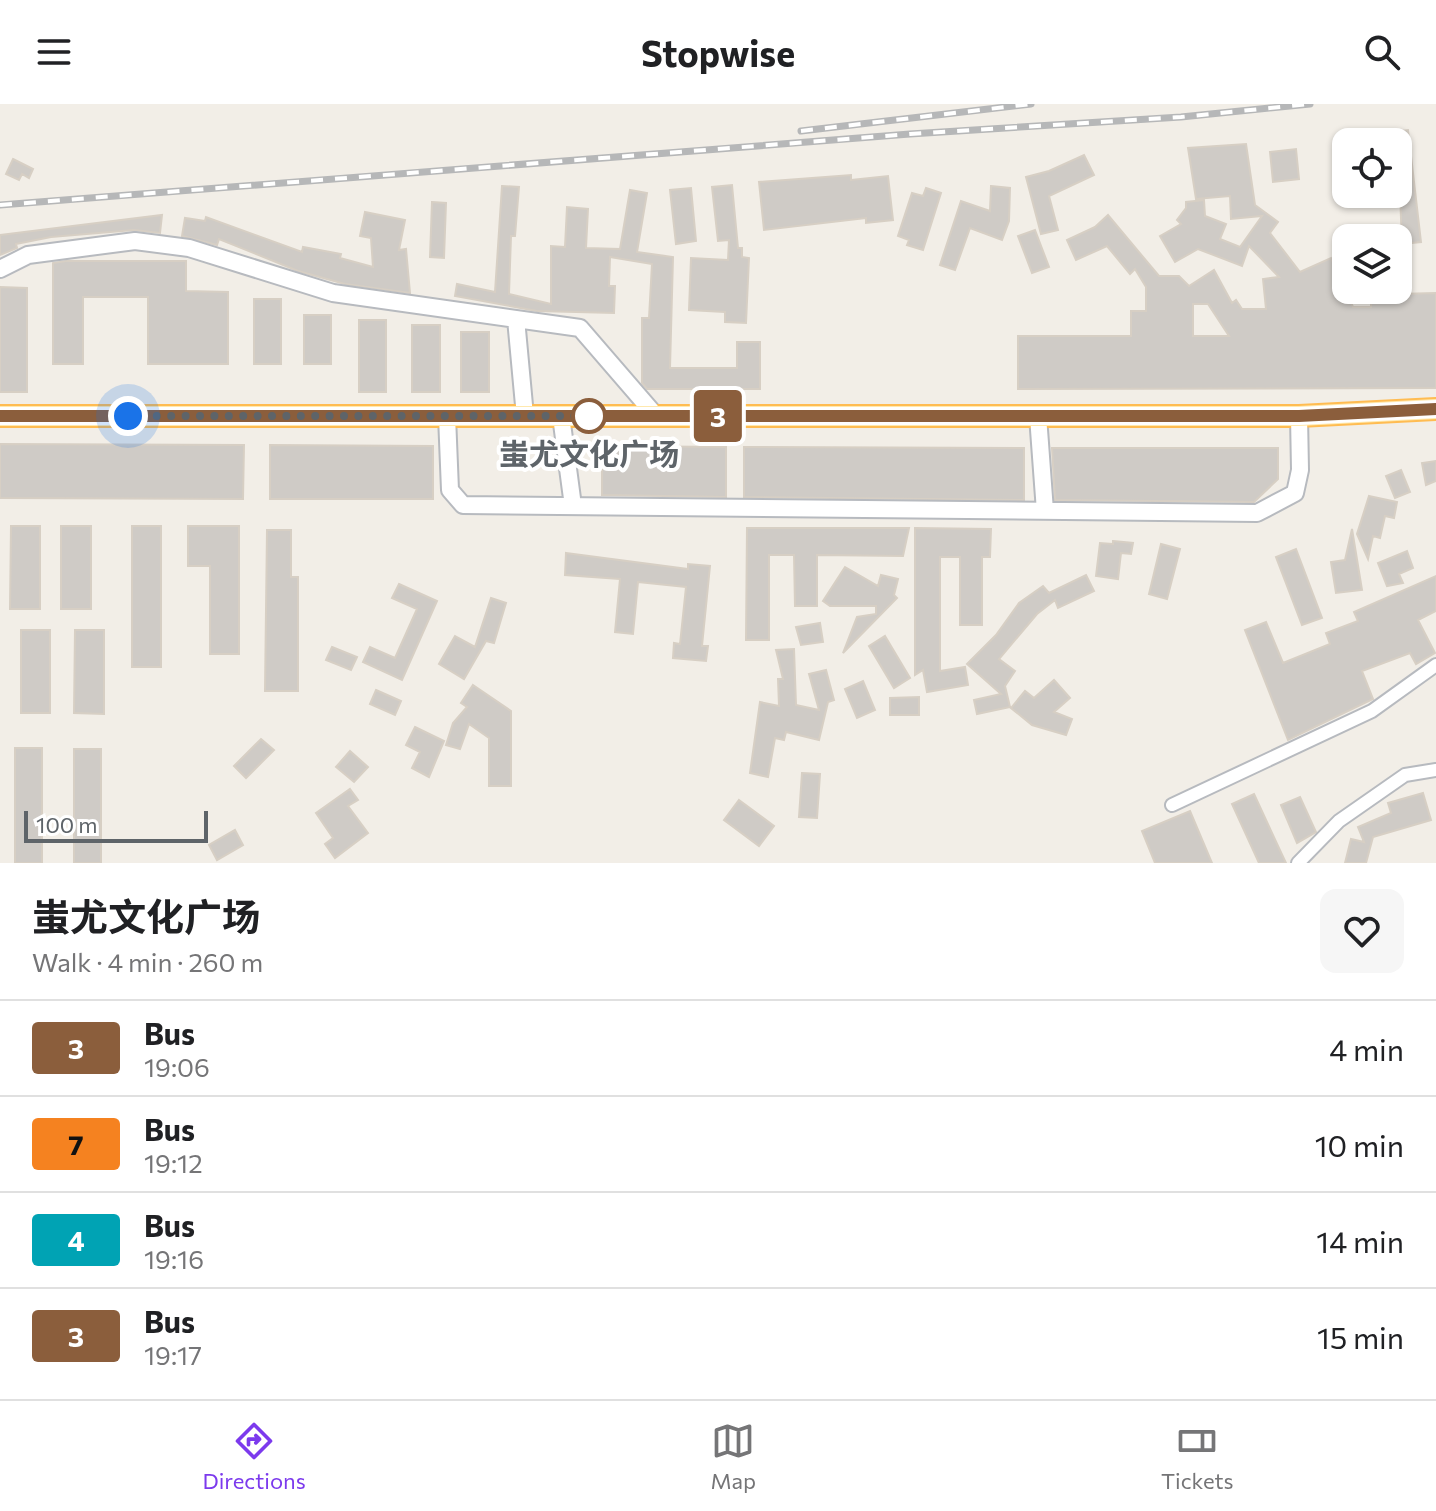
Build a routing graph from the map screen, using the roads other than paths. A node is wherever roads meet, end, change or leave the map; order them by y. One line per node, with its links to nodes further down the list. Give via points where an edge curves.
1 (0, 269): 2 (street, via 28,255 135,241 189,248 333,293)
2 (516, 319): 6 (street); 8 (street, via 580,328)
3 (1436, 409): 10 (main road)
4 (0, 416): 5 (main road)
5 (447, 416): 6 (main road); 11 (street, via 450,490 463,505)
6 (525, 416): 7 (main road)
7 (561, 416): 8 (main road); 11 (street)
8 (656, 416): 9 (main road)
9 (1038, 416): 10 (main road); 12 (street)
10 (1299, 416): 12 (street, via 1295,493 1257,513)
11 (573, 506): 12 (street)
12 (1045, 511)
13 (1436, 665): 15 (street, via 1372,711)
14 (1436, 770): 16 (street, via 1405,775 1339,821)
15 (1172, 805)
16 (1298, 863)

